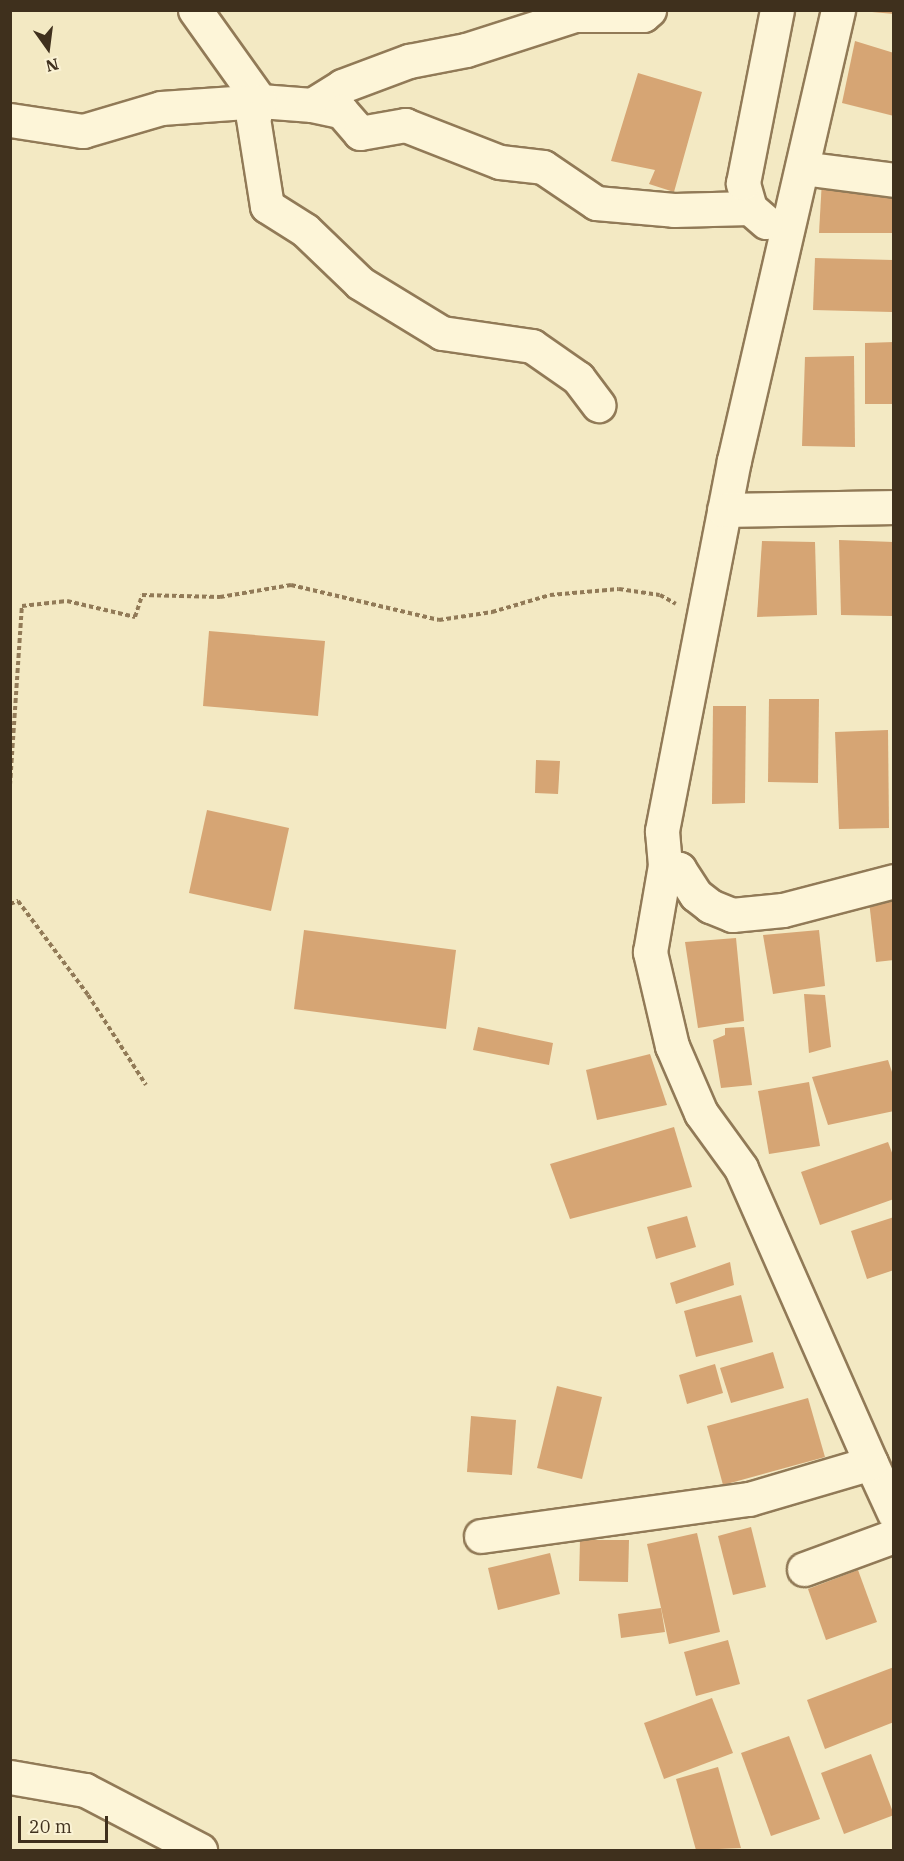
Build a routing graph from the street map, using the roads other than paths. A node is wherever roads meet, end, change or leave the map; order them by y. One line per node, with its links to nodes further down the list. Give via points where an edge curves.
1 (195, 10): 5 (street)
2 (649, 10): 6 (street, via 643,15 575,15 466,50 409,61 342,86)
3 (777, 10): 10 (street, via 743,183)
4 (838, 10): 8 (street)
5 (260, 101): 6 (street); 7 (street, via 161,108 82,131); 12 (street, via 253,118 267,206 304,230 360,283 442,333 532,346 578,378)
6 (312, 105): 10 (street, via 341,111 360,133 405,125 500,162 543,167 596,203 674,210)
7 (10, 120)
8 (802, 168): 9 (street); 11 (street)
9 (894, 180)
10 (750, 208): 11 (street, via 766,223)
11 (791, 218): 14 (street)
12 (598, 405)
13 (894, 507): 14 (street)
14 (724, 510): 15 (street, via 670,778 662,831)
15 (665, 865): 16 (street, via 680,869 696,895 710,906 732,915 757,916); 17 (street, via 650,952 672,1046 701,1113 741,1168)
16 (894, 882)
17 (871, 1463): 18 (street); 19 (street, via 748,1499)
18 (894, 1513)
19 (481, 1536)
20 (894, 1536): 21 (street)
21 (804, 1569)
22 (10, 1777): 23 (street, via 85,1790)
23 (200, 1851)

